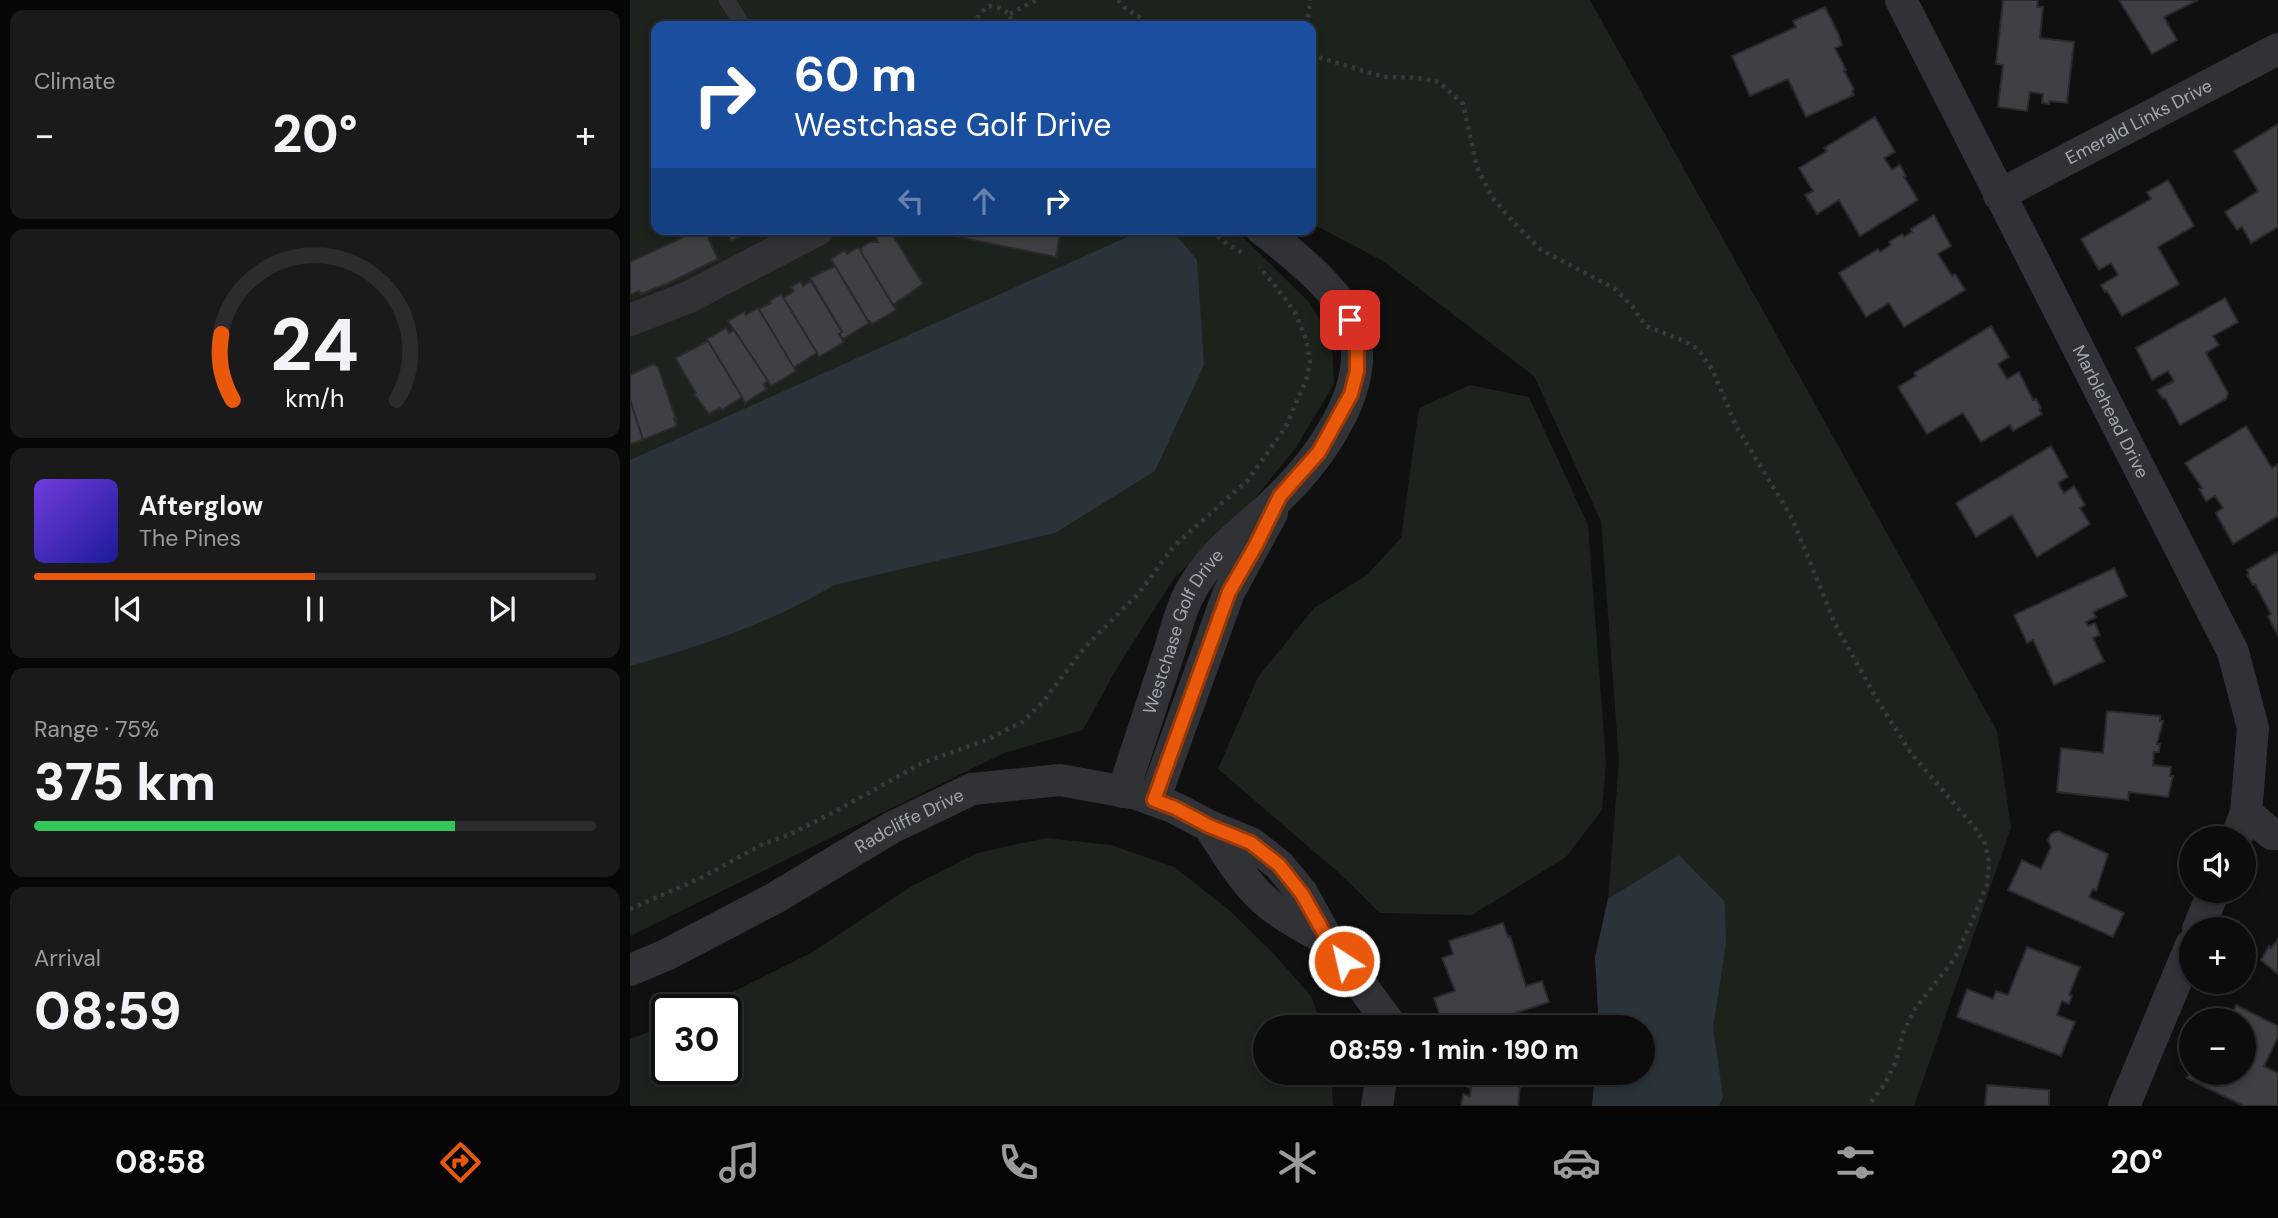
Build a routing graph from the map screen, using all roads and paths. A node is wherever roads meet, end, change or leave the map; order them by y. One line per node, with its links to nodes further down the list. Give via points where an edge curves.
1 (727, 0): 7 (lane)
2 (1037, 0): 6 (path)
3 (1118, 0): 10 (path)
4 (1310, 0): 11 (path)
5 (1901, 0): 14 (street, Marblehead Drive)
6 (1010, 15): 8 (path, via 989,6); 9 (path)
7 (740, 21)
8 (976, 21)
9 (1011, 21)
10 (1145, 21)
11 (1308, 21)
12 (2278, 50): 14 (street, Emerald Links Drive)
13 (1316, 57): 31 (path, via 1384,77 1439,82 1463,104 1477,167 1492,197 1515,224 1541,250 1614,288 1646,326 1698,349 1713,370 1742,437 1792,518 1835,624 1860,671 1911,753 1985,844 1987,884 1975,914 1955,958 1915,1009 1903,1033 1898,1059)
14 (1999, 195): 22 (street, Marblehead Drive, via 2233,652 2253,728)
15 (808, 235): 18 (street, via 689,297)
16 (1217, 235): 25 (path, via 1279,289 1307,339 1310,362 1284,428 1248,480 1174,546 1139,593 1084,648 1022,722 922,764 803,828)
17 (1269, 235): 19 (street, Westchase Golf Drive, via 1336,297 1350,320 1357,346 1351,394 1319,452)
18 (630, 320)
19 (1280, 496): 20 (street, Westchase Golf Drive, via 1215,555 1188,596); 21 (street, Westchase Golf Drive, via 1229,592)
20 (1123, 792): 21 (street, Radcliffe Drive); 26 (street, Radcliffe Drive, via 1060,779 972,789 891,828 775,898)
21 (1154, 800): 28 (street, Radcliffe Drive, via 1209,826 1268,904 1328,940)
22 (2241, 826)
23 (2256, 830): 24 (street)
24 (2278, 834)
25 (630, 909)
26 (630, 970)
27 (2179, 975): 32 (street)
28 (1383, 1015)
29 (1380, 1085): 30 (street)
30 (1377, 1106)
31 (1868, 1106)
32 (2124, 1106)

